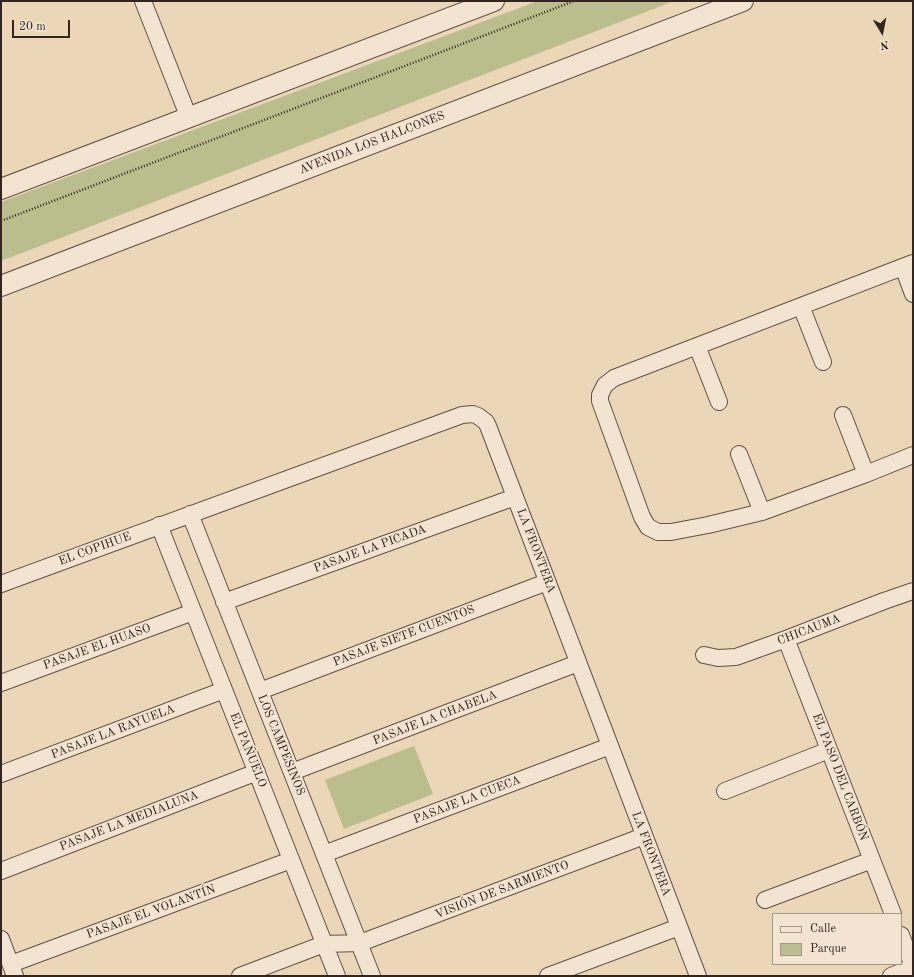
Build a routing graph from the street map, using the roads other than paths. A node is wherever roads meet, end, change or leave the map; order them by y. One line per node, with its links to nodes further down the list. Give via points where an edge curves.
1 (143, 1): 4 (street)
2 (494, 1): 4 (street)
3 (743, 1): 7 (street, AVENIDA LOS HALCONES)
4 (189, 118): 5 (street)
5 (1, 189)
6 (908, 265): 8 (street); 9 (street)
7 (1, 286)
8 (913, 294)
9 (802, 306): 10 (street); 11 (street)
10 (697, 346): 12 (street); 18 (street, via 614,378 605,385 600,395 601,406 642,517 648,527 664,533)
11 (823, 362)
12 (719, 402)
13 (843, 415): 16 (street)
14 (739, 454): 18 (street)
15 (913, 455): 16 (street)
16 (866, 474): 18 (street)
17 (515, 496): 19 (street, LA FRONTERA, via 486,422 478,416 467,414); 21 (street, LA FRONTERA); 24 (street, PASAJE LA PICADA)
18 (762, 512)
19 (190, 514): 20 (street, EL COPIHUE); 24 (street, LOS CAMPESINOS)
20 (159, 525): 22 (street, EL COPIHUE); 25 (street, EL PAÑUELO)
21 (548, 582): 28 (street, LA FRONTERA); 31 (street, PASAJE SIETE CUENTOS)
22 (1, 584)
23 (913, 591): 26 (street, CHICAUMA)
24 (224, 602): 31 (street, LOS CAMPESINOS)
25 (194, 612): 29 (street, PASAJE EL HUASO); 30 (street, EL PAÑUELO)
26 (786, 639): 27 (street, CHICAUMA, via 736,656 718,658); 33 (street, EL PASO DEL CARBÓN)
27 (704, 655)
28 (578, 663): 32 (street, LA FRONTERA); 35 (street, PASAJE LA CHABELA)
29 (1, 683)
30 (224, 690): 34 (street, EL PAÑUELO); 36 (street, PASAJE LA RAYUELA)
31 (260, 691): 35 (street, LOS CAMPESINOS)
32 (610, 746): 38 (street, LA FRONTERA); 39 (street, PASAJE LA CUECA)
33 (829, 750): 37 (street); 41 (street, EL PASO DEL CARBÓN)
34 (257, 772): 40 (street, EL PAÑUELO); 42 (street, PASAJE LA MEDIALUNA)
35 (292, 772): 39 (street, LOS CAMPESINOS)
36 (1, 774)
37 (725, 791)
38 (644, 836): 45 (street, LA FRONTERA); 48 (street, VISIÓN DE SARMIENTO)
39 (324, 854): 48 (street, LOS CAMPESINOS)
40 (291, 860): 49 (street, EL PAÑUELO); 51 (street, PASAJE EL VOLANTÍN)
41 (872, 860): 43 (street); 44 (street, EL PASO DEL CARBÓN)
42 (1, 871)
43 (765, 900)
44 (893, 913)
45 (679, 927): 55 (street); 56 (street, LA FRONTERA)
46 (902, 938): 50 (street)
47 (1, 939): 51 (street)
48 (360, 943): 49 (street); 54 (street, LOS CAMPESINOS)
49 (324, 944): 52 (street); 53 (street, EL PAÑUELO)
50 (913, 967): 57 (street)
51 (13, 970)
52 (240, 976)
53 (337, 976)
54 (372, 976)
55 (548, 976)
56 (698, 976)
57 (891, 976)

